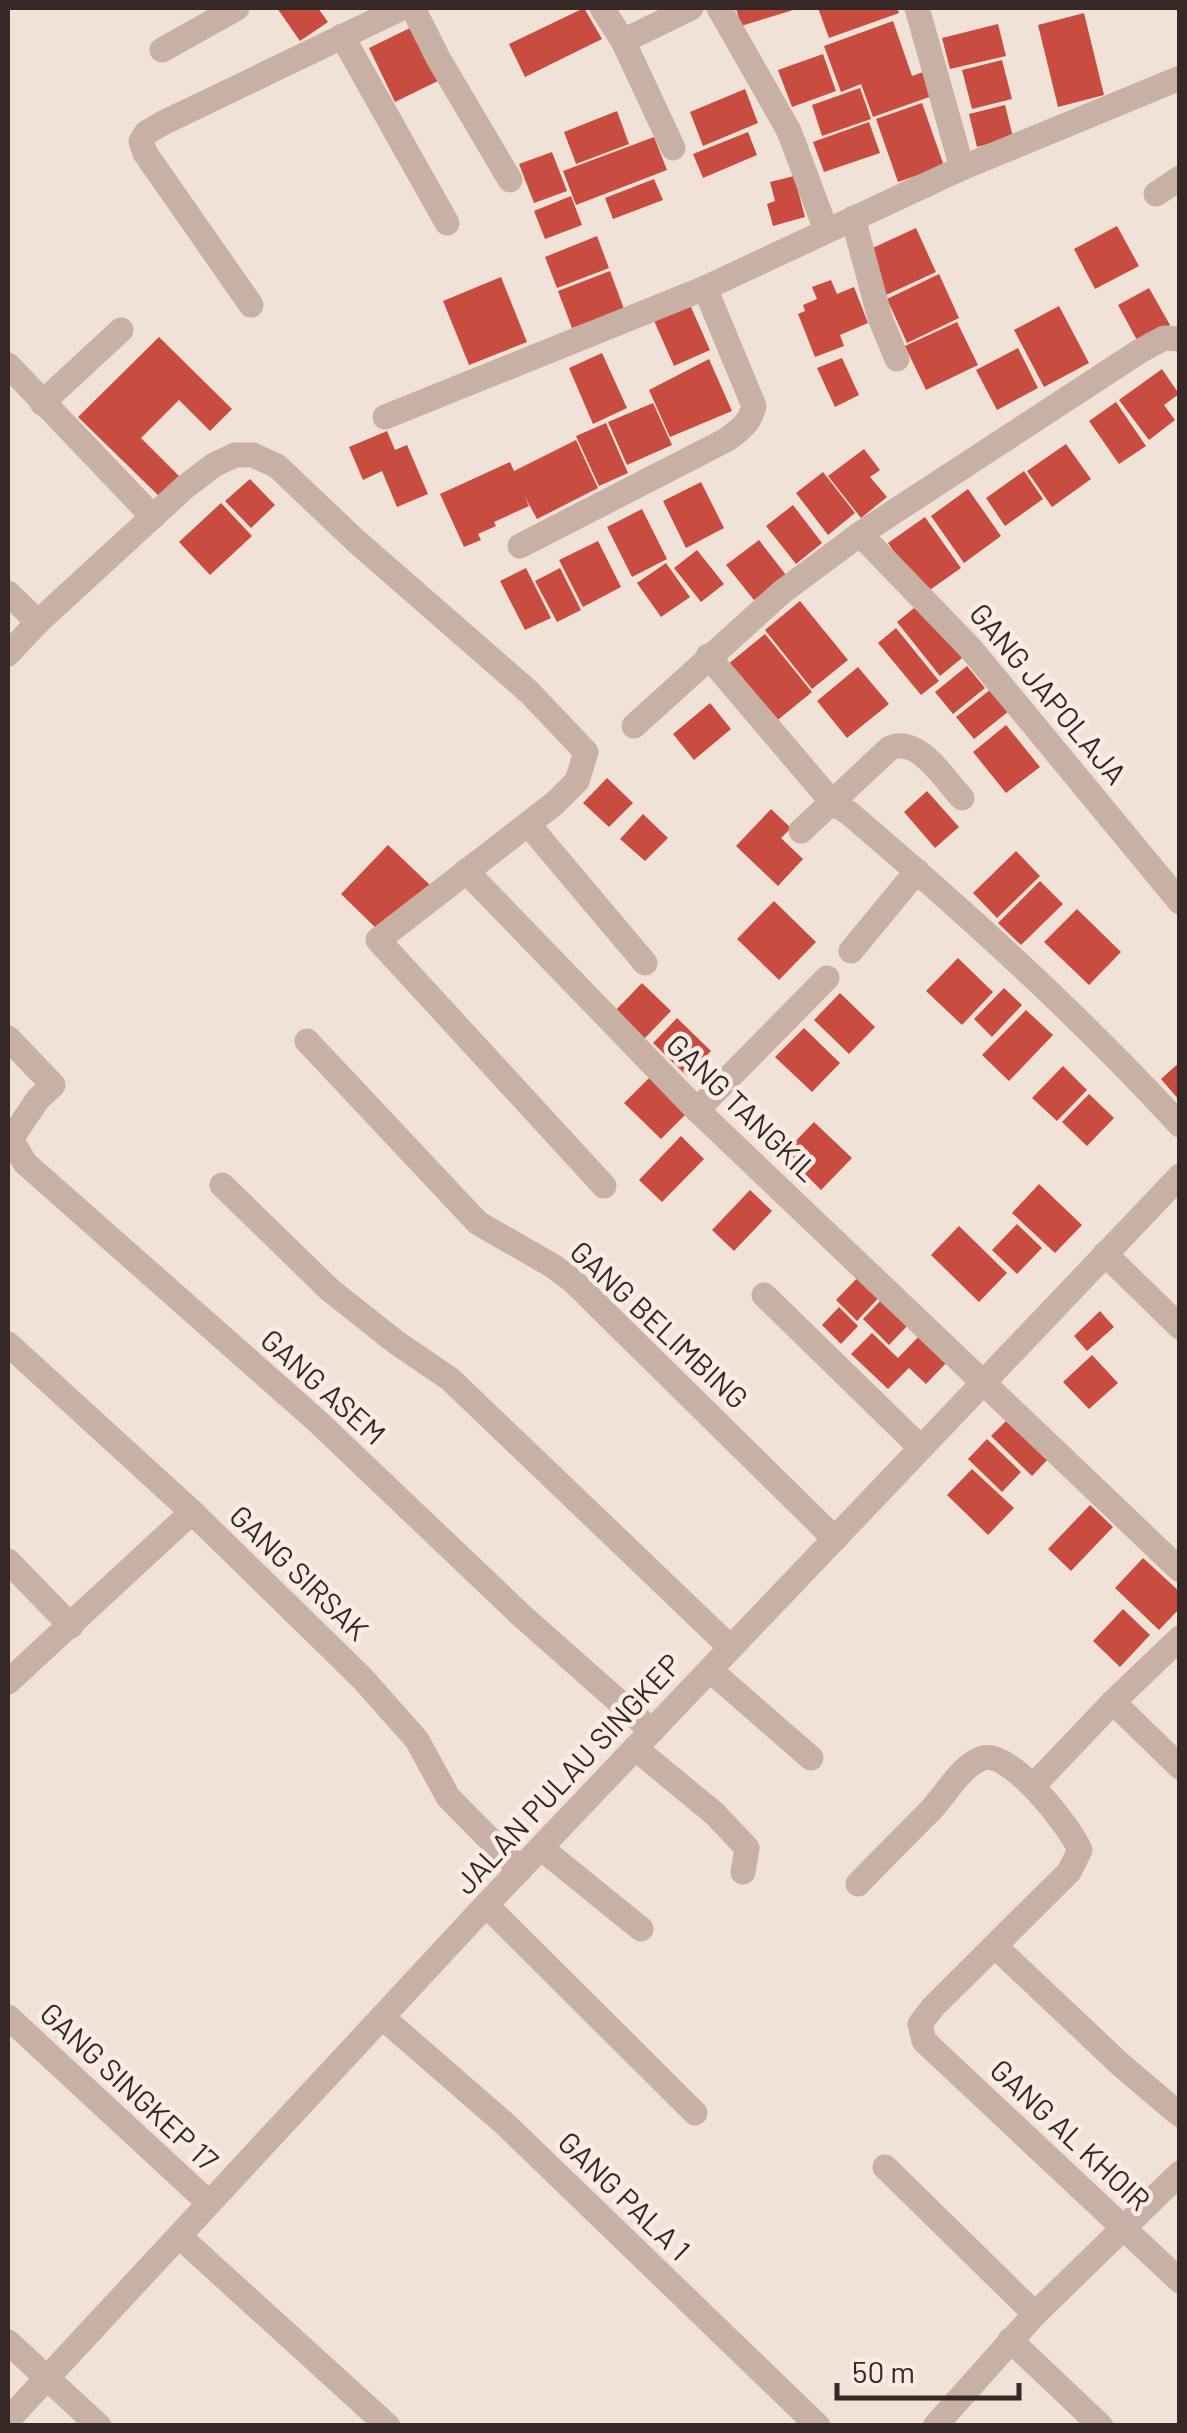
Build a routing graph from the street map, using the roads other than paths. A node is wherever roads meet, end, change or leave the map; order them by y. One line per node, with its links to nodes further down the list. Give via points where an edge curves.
1 (237, 8): 10 (street)
2 (402, 8): 8 (street)
3 (413, 8): 15 (street)
4 (602, 8): 9 (street)
5 (691, 8): 9 (street)
6 (719, 8): 19 (street, via 789,131)
7 (917, 8): 13 (street)
8 (342, 36): 18 (street); 21 (street, via 163,123 140,141)
9 (623, 41): 12 (street)
10 (162, 50)
11 (1180, 78): 13 (street)
12 (673, 148)
13 (962, 168): 17 (street)
14 (1180, 178): 16 (street)
15 (510, 180)
16 (1156, 194)
17 (853, 218): 19 (street); 24 (street)
18 (447, 224)
19 (826, 230): 20 (street)
20 (704, 288): 27 (street); 30 (street, via 754,406 752,417 726,440)
21 (251, 305)
22 (122, 330): 26 (street)
23 (1180, 339): 29 (street, via 1164,338 1140,351)
24 (898, 359)
25 (8, 365): 26 (street)
26 (42, 403): 28 (street)
27 (385, 418)
28 (153, 517): 32 (street); 38 (street, via 235,455 277,466 580,742 586,752 577,781)
29 (860, 534): 34 (street); 42 (street, GANG JAPOLAJA)
30 (520, 546)
31 (8, 594): 32 (street)
32 (38, 622): 33 (street)
33 (8, 654)
34 (708, 656): 35 (street); 37 (street)
35 (634, 726)
36 (962, 798): 37 (street, via 915,748 898,744)
37 (832, 802): 39 (street); 41 (street)
38 (528, 824): 40 (street); 45 (street)
39 (802, 831)
40 (466, 871): 49 (street, GANG TANGKIL); 53 (street, via 378,940)
41 (917, 871): 44 (street); 50 (street, via 1008,950)
42 (1171, 874): 43 (street, GANG JAPOLAJA)
43 (1180, 902)
44 (851, 951)
45 (645, 963)
46 (827, 978): 49 (street)
47 (8, 1038): 70 (street, GANG ASEM, via 53,1085 11,1140 25,1163 316,1420)
48 (307, 1041): 61 (street, GANG BELIMBING, via 478,1223 573,1282)
49 (697, 1110): 58 (street, GANG TANGKIL)
50 (1180, 1126)
51 (1180, 1176): 54 (street, JALAN PULAU SINGKEP)
52 (222, 1185): 66 (street, via 330,1290 450,1379)
53 (604, 1186)
54 (1108, 1250): 56 (street); 58 (street, JALAN PULAU SINGKEP)
55 (764, 1295): 59 (street)
56 (1180, 1327)
57 (8, 1344): 60 (street, GANG SIRSAK)
58 (984, 1381): 59 (street, JALAN PULAU SINGKEP); 63 (street, GANG TANGKIL)
59 (921, 1448): 61 (street, JALAN PULAU SINGKEP)
60 (192, 1512): 64 (street); 75 (street, GANG SIRSAK, via 362,1678 417,1740 448,1798)
61 (834, 1538): 66 (street, JALAN PULAU SINGKEP)
62 (8, 1561): 64 (street)
63 (1180, 1570)
64 (71, 1626): 68 (street)
65 (1180, 1638): 69 (street)
66 (730, 1646): 67 (street, JALAN PULAU SINGKEP)
67 (710, 1670): 70 (street, JALAN PULAU SINGKEP); 71 (street)
68 (8, 1682)
69 (1112, 1702): 72 (street); 73 (street)
70 (644, 1740): 74 (street, JALAN PULAU SINGKEP); 76 (street, via 747,1848)
71 (811, 1758)
72 (1180, 1767)
73 (1033, 1786): 77 (street, via 996,1758 971,1765); 80 (street, via 1080,1850 1069,1872)
74 (541, 1848): 75 (street, JALAN PULAU SINGKEP); 79 (street)
75 (520, 1870): 78 (street, JALAN PULAU SINGKEP)
76 (743, 1872)
77 (858, 1884)
78 (486, 1905): 82 (street, JALAN PULAU SINGKEP); 83 (street)
79 (641, 1929)
80 (996, 1946): 84 (street); 88 (street, GANG AL KHOIR, via 920,2024 924,2041)
81 (8, 2017): 87 (street, GANG SINGKEP 17)
82 (382, 2018): 87 (street, JALAN PULAU SINGKEP); 98 (street, GANG PALA 1, via 504,2123)
83 (695, 2112)
84 (1180, 2115)
85 (885, 2167): 91 (street)
86 (1180, 2173): 88 (street)
87 (210, 2202): 89 (street, JALAN PULAU SINGKEP)
88 (1126, 2228): 90 (street, GANG AL KHOIR); 91 (street)
89 (179, 2236): 94 (street, JALAN PULAU SINGKEP); 97 (street)
90 (1180, 2280)
91 (1035, 2314): 92 (street)
92 (1010, 2340): 99 (street); 100 (street)
93 (8, 2342): 94 (street)
94 (48, 2377): 95 (street, JALAN PULAU SINGKEP); 96 (street)
95 (8, 2420)
96 (99, 2426)
97 (388, 2426)
98 (818, 2426)
99 (935, 2426)
100 (1101, 2426)

